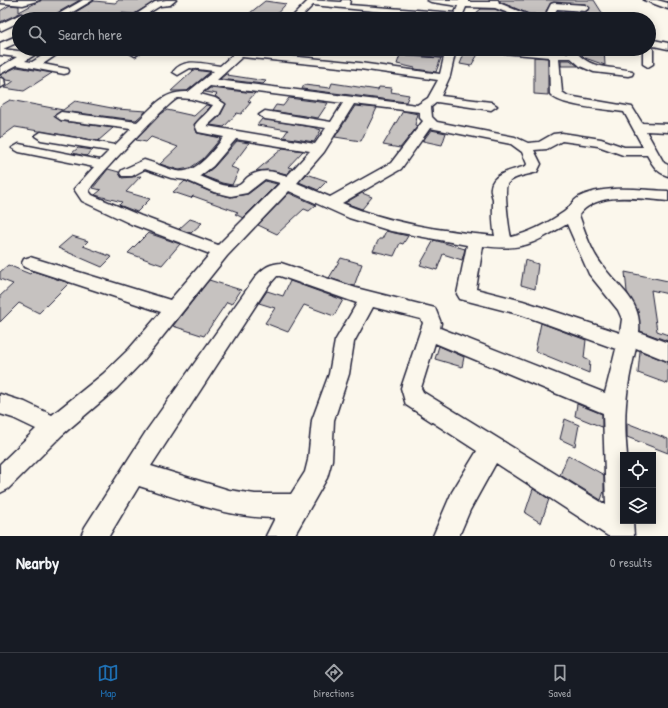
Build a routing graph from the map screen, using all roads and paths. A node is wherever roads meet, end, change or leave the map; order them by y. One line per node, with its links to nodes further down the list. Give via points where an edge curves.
1 (36, 0): 8 (street, via 23,3)
2 (89, 0): 16 (street)
3 (143, 0): 11 (street)
4 (172, 0): 11 (street)
5 (398, 0): 15 (street)
6 (432, 0): 10 (street)
7 (648, 0): 13 (street)
8 (1, 1)
9 (345, 2): 15 (street, via 348,8); 18 (street, via 311,2)
10 (463, 2): 12 (street); 20 (street)
11 (161, 3): 17 (street)
12 (494, 3): 21 (street)
13 (668, 6)
14 (585, 8): 22 (street, via 554,6)
15 (391, 11): 19 (street)
16 (67, 12)
17 (145, 12)
18 (301, 12)
19 (400, 12)
20 (459, 12)
21 (514, 12)
22 (551, 12)
23 (12, 22): 24 (street)
24 (0, 28)
25 (656, 43): 27 (street)
26 (12, 44): 28 (street)
27 (668, 46)
28 (2, 52): 29 (street)
29 (12, 53)
30 (26, 56): 40 (street)
31 (49, 56): 42 (street)
32 (236, 56): 43 (street)
33 (274, 56): 39 (street)
34 (296, 56): 39 (street)
35 (449, 56): 48 (street)
36 (554, 56): 64 (street, via 555,91 558,96 628,109)
37 (575, 56): 47 (street, via 578,62 587,67)
38 (648, 56): 41 (street)
39 (294, 59): 48 (street, via 334,60)
40 (16, 62): 42 (street); 44 (street)
41 (648, 64)
42 (34, 65): 45 (street)
43 (222, 69): 46 (street, via 188,65); 50 (street)
44 (0, 71)
45 (64, 71)
46 (178, 72)
47 (628, 73)
48 (444, 78): 57 (street)
49 (0, 81): 51 (street)
50 (208, 82): 52 (street); 54 (street)
51 (0, 85)
52 (240, 86): 53 (street); 55 (street)
53 (284, 92): 56 (street); 59 (street)
54 (191, 96): 55 (street); 62 (street, via 171,97)
55 (226, 100): 66 (street, via 200,127)
56 (350, 101): 57 (street, via 407,109); 63 (street)
57 (430, 103): 58 (street); 61 (street, via 426,118)
58 (492, 106)
59 (265, 115): 63 (street); 66 (street)
60 (61, 116): 62 (street)
61 (429, 122): 68 (street, via 438,127 515,141); 79 (street, via 396,166)
62 (140, 126): 71 (street)
63 (335, 126): 70 (street)
64 (638, 127): 65 (street); 72 (street)
65 (668, 128)
66 (240, 135): 70 (street); 76 (street, via 198,172)
67 (41, 136): 71 (street)
68 (526, 147): 72 (street, via 542,146 557,137 562,137 601,143 623,151); 82 (street, via 534,164 532,169 508,176 500,181 498,187 499,220)
69 (19, 148): 73 (street)
70 (319, 149): 77 (street)
71 (118, 150): 73 (street)
72 (651, 151): 74 (street, via 659,165)
73 (103, 165): 83 (street, via 81,189 87,198 136,220)
74 (668, 172)
75 (127, 173): 76 (street, via 144,164 177,175)
76 (189, 176): 77 (street, via 233,191 242,190 262,175 274,176)
77 (289, 183): 79 (street); 83 (street)
78 (668, 196): 80 (street, via 599,196 586,199)
79 (330, 203): 81 (street, via 354,214 397,226)
80 (570, 215): 82 (street, via 528,239); 88 (street, via 595,269 630,312)
81 (476, 240): 82 (street); 88 (street, via 466,294 523,308)
82 (504, 242)
83 (221, 252): 86 (street)
84 (30, 262): 86 (street)
85 (368, 299): 87 (street, via 428,313 432,320); 94 (street, via 281,269 272,270 200,370); 96 (street, via 344,346 339,374 323,420 320,460 315,478)
86 (175, 309): 92 (street, via 110,381)
87 (429, 332): 91 (street); 93 (street, via 411,388 412,394 419,402)
88 (628, 340): 89 (street); 91 (street, via 617,381)
89 (668, 352)
90 (0, 404): 92 (street, via 17,409)
91 (614, 407): 97 (street)
92 (54, 427): 95 (street)
93 (492, 448): 97 (street); 100 (street, via 461,501)
94 (134, 473): 96 (street, via 229,502 255,506); 98 (street)
95 (0, 481)
96 (297, 506): 99 (street)
97 (620, 532)
98 (94, 536)
99 (279, 536)
100 (446, 536)

